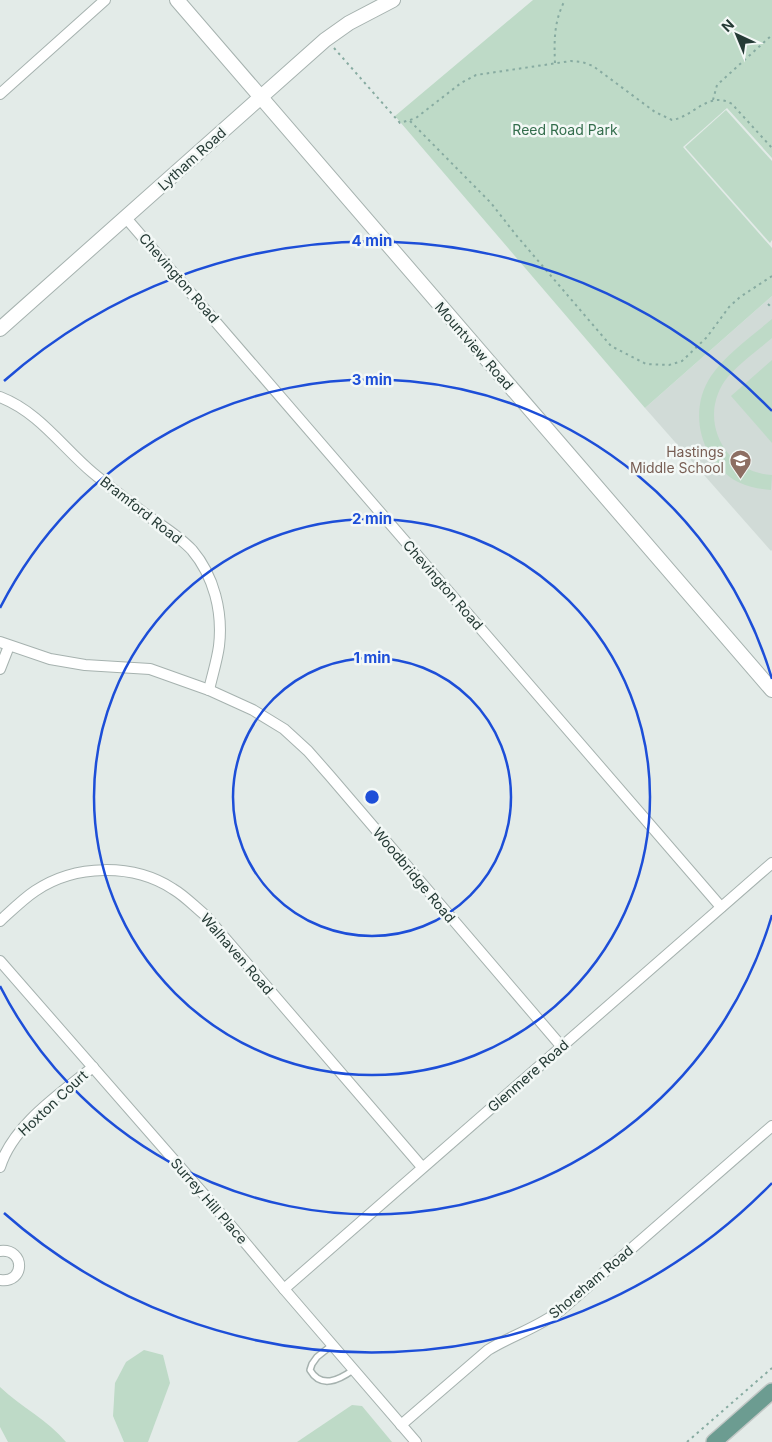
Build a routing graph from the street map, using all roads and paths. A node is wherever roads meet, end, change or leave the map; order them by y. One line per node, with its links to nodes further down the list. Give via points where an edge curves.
1 (105, 0): 8 (street)
2 (177, 0): 9 (street, Mountview Road)
3 (393, 0): 9 (street, Lytham Road, via 325,40)
4 (565, 0): 7 (path, via 554,29)
5 (772, 35): 10 (path, via 717,85)
6 (334, 47): 11 (path, via 400,123)
7 (555, 63): 10 (path, via 582,62 593,66 655,112 672,120 689,115); 11 (path, via 476,75 461,82)
8 (0, 94)
9 (261, 97): 13 (street, Lytham Road); 22 (street, Mountview Road)
10 (713, 100): 12 (path, via 732,104)
11 (410, 121): 14 (path, via 491,203 611,346 646,364 669,365 682,361 707,337 729,307)
12 (772, 148)
13 (126, 218): 17 (street, Lytham Road); 24 (street, Chevington Road)
14 (772, 276)
15 (768, 304): 16 (path)
16 (772, 308)
17 (0, 329)
18 (0, 398): 21 (street, Bramford Road, via 25,409 92,472 173,533 200,561 215,592 218,610 219,646)
19 (5, 644): 20 (street); 21 (street, Woodbridge Road, via 50,659 150,669)
20 (0, 669)
21 (209, 690): 27 (street, Woodbridge Road, via 261,714 308,751)
22 (772, 690)
23 (772, 863): 24 (street, Glenmere Road)
24 (721, 907): 27 (street, Glenmere Road)
25 (0, 921): 31 (street, Walhaven Road, via 34,892 66,876 107,870 127,872 148,876 173,889 206,916)
26 (0, 961): 28 (street, Surrey Hill Place)
27 (562, 1047): 31 (street, Glenmere Road)
28 (93, 1067): 30 (street, Hoxton Court, via 22,1128); 34 (street, Surrey Hill Place)
29 (772, 1126): 39 (street, Shoreham Road, via 561,1310 539,1326 488,1350)
30 (0, 1167)
31 (422, 1167): 34 (street, Glenmere Road)
32 (0, 1250): 33 (street, via 11,1252 18,1260 19,1269 10,1280)
33 (0, 1280)
34 (284, 1289): 35 (street, Surrey Hill Place)
35 (332, 1345): 37 (street, Surrey Hill Place); 37 (lane, via 312,1364 310,1370 313,1375 328,1382)
36 (772, 1368): 41 (path)
37 (354, 1370): 39 (street, Surrey Hill Place)
38 (772, 1392): 42 (main road)
39 (401, 1425): 40 (street, Surrey Hill Place)
40 (416, 1442)
41 (687, 1442)
42 (714, 1442)

